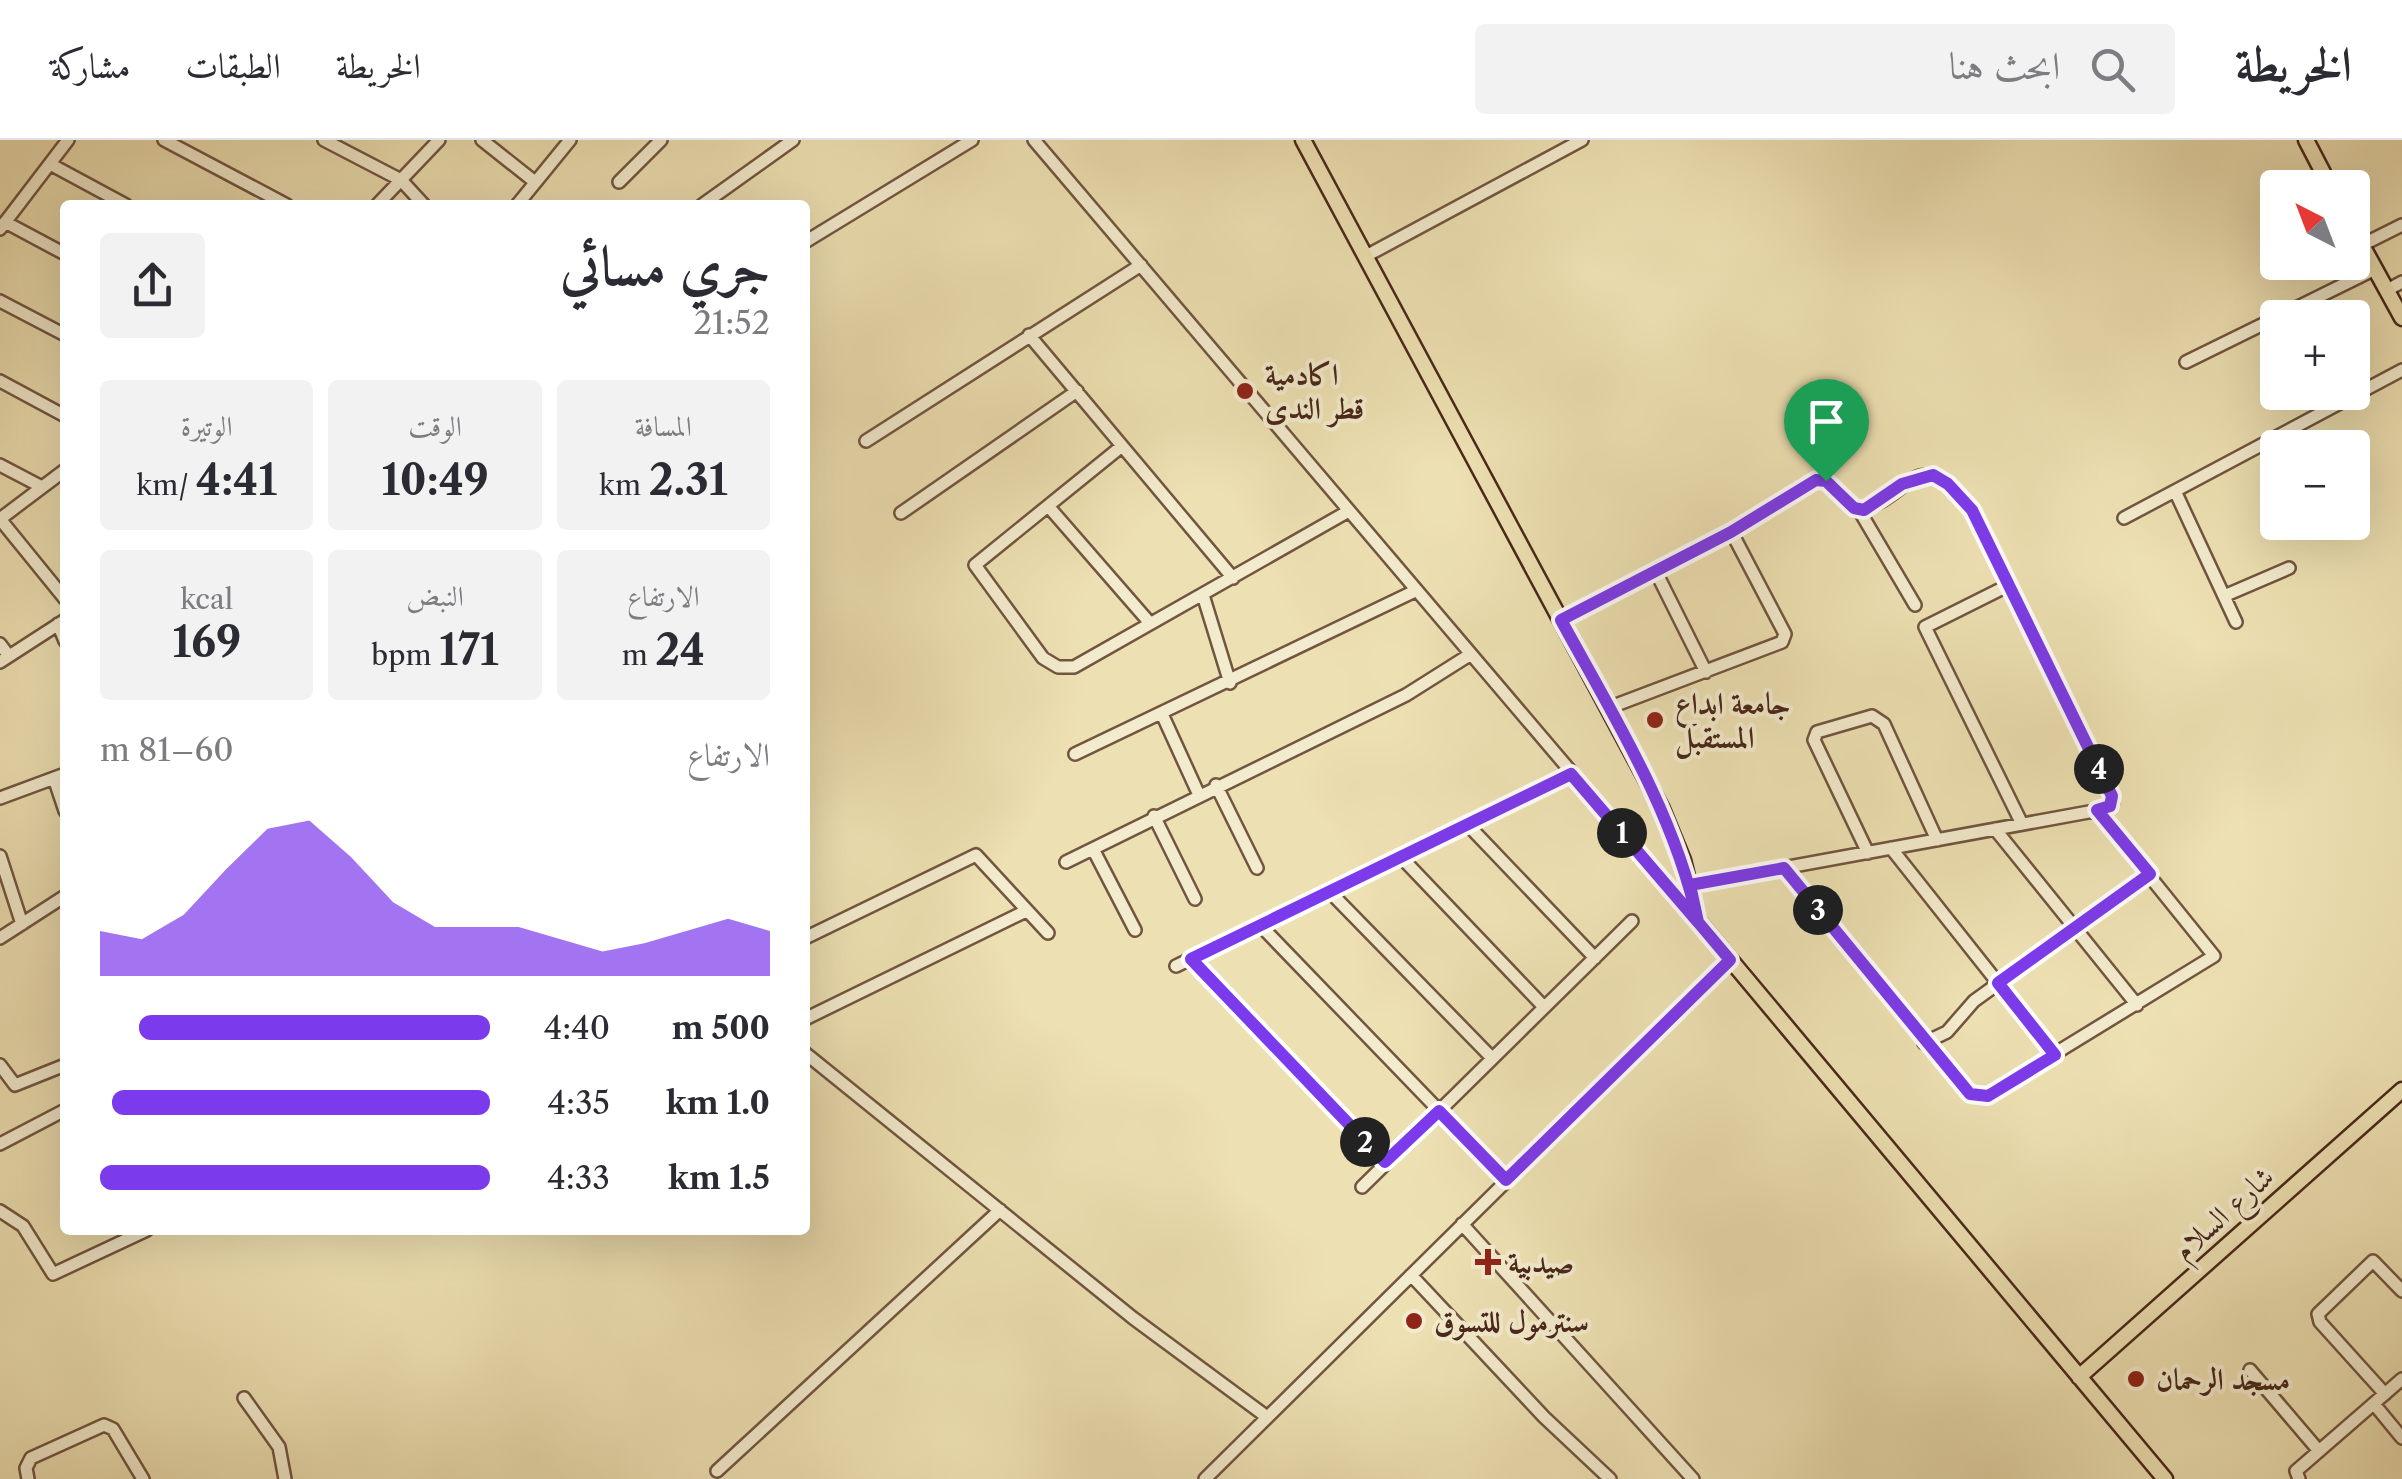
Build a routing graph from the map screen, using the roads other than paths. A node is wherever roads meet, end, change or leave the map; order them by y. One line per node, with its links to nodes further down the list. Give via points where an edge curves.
1 (68, 140): 14 (street)
2 (164, 140): 20 (street)
3 (324, 140): 16 (street)
4 (439, 140): 16 (street)
5 (482, 140): 17 (street)
6 (570, 140): 17 (street)
7 (661, 140): 18 (street)
8 (793, 140): 24 (street)
9 (972, 140): 27 (street)
10 (1034, 140): 32 (street)
11 (1304, 140): 30 (main road)
12 (1582, 140): 30 (street)
13 (2306, 140): 15 (main road)
14 (50, 164): 19 (street); 25 (street)
15 (2322, 170)
16 (401, 180): 21 (street); 22 (street)
17 (536, 182): 23 (street)
18 (619, 182)
19 (117, 200)
20 (278, 200)
21 (382, 200)
22 (419, 200)
23 (521, 200)
24 (709, 200)
25 (3, 225): 29 (street)
26 (2402, 225): 28 (street)
27 (810, 239)
28 (2370, 241)
29 (60, 252)
30 (1366, 256): 67 (main road)
31 (2370, 259): 33 (main road)
32 (1140, 265): 39 (street); 53 (street)
33 (2376, 269): 35 (main road); 40 (street)
34 (2402, 282): 35 (street)
35 (2387, 290): 37 (main road)
36 (0, 301): 38 (street)
37 (2402, 318)
38 (60, 333)
39 (1029, 336): 43 (street); 45 (street)
40 (2186, 362)
41 (2402, 370): 50 (street)
42 (0, 382): 44 (street)
43 (1078, 391): 46 (street); 54 (street)
44 (60, 413)
45 (866, 440)
46 (1122, 446): 51 (street); 60 (street)
47 (0, 464): 49 (street)
48 (60, 474): 49 (street)
49 (42, 487): 56 (street)
50 (2175, 491): 55 (street); 65 (street)
51 (1048, 506): 68 (street); 68 (street, via 975,566 1043,658 1074,667)
52 (1859, 510): 57 (street, via 1821,478); 61 (street, via 1913,478 1933,475 1972,510); 66 (street)
53 (1346, 512): 60 (street); 62 (street)
54 (901, 513)
55 (2124, 518)
56 (0, 519): 63 (street)
57 (1731, 532): 59 (street); 74 (street, via 1785,638)
58 (2289, 568): 65 (street)
59 (1654, 570): 67 (street); 74 (street)
60 (1233, 578): 64 (street)
61 (2009, 585): 84 (street, via 2112,796 2110,806); 86 (street, via 1924,627)
62 (1415, 592): 72 (street); 75 (street)
63 (60, 593)
64 (1203, 595): 68 (street); 75 (street)
65 (2224, 596): 69 (street)
66 (1915, 605)
67 (1561, 620): 76 (main road)
68 (1149, 622)
69 (2236, 622)
70 (60, 623): 73 (street)
71 (0, 644): 73 (street)
72 (1470, 654): 79 (street); 81 (street, via 1382,708)
73 (5, 659)
74 (1706, 672): 76 (street)
75 (1230, 683): 77 (street)
76 (1608, 708): 99 (main road, via 1662,810)
77 (1162, 714): 78 (street); 82 (street)
78 (1076, 754)
79 (1571, 774): 87 (street); 105 (street)
80 (60, 776): 83 (street)
81 (1216, 785): 82 (street); 96 (street)
82 (1199, 795): 85 (street)
83 (0, 798)
84 (2097, 810): 86 (street); 98 (street)
85 (1154, 816): 91 (street); 102 (street)
86 (2022, 824): 88 (street)
87 (1468, 825): 94 (street); 113 (street)
88 (1995, 829): 89 (street); 108 (street)
89 (1937, 840): 90 (street); 92 (street, via 1884,724 1872,716 1849,720 1817,732 1814,740)
90 (1890, 848): 92 (street); 117 (street)
91 (1092, 849): 95 (street); 109 (street)
92 (1868, 853): 97 (street)
93 (0, 856): 106 (street)
94 (1401, 857): 100 (street); 119 (street)
95 (1066, 862)
96 (1258, 868)
97 (1784, 868): 99 (street); 121 (street)
98 (2150, 874): 108 (street); 118 (street, via 2214,954)
99 (1690, 885): 105 (main road)
100 (1330, 892): 107 (street); 124 (street)
101 (60, 899): 106 (street)
102 (1195, 899)
103 (1026, 911): 110 (street); 111 (street, via 976,855); 120 (street)
104 (1632, 921): 113 (street)
105 (1698, 922): 115 (main road)
106 (22, 924): 112 (street)
107 (1260, 926): 114 (street); 128 (street)
108 (2074, 927): 117 (street); 118 (street)
109 (1135, 930)
110 (1048, 933)
111 (810, 936)
112 (0, 938)
113 (1595, 958): 119 (street)
114 (1191, 959): 116 (street); 131 (street)
115 (1730, 960): 132 (street); 141 (main road)
116 (1176, 966)
117 (1998, 983): 121 (street, via 1952,1028); 122 (street)
118 (2137, 1005): 122 (street)
119 (1544, 1007): 124 (street)
120 (810, 1017)
121 (1924, 1043): 122 (street, via 1978,1097)
122 (2055, 1055)
123 (810, 1057): 134 (street)
124 (1492, 1058): 128 (street)
125 (0, 1065): 126 (street, via 16,1086)
126 (60, 1067)
127 (2402, 1090): 141 (main road, شارع السلام)
128 (1439, 1111): 131 (street); 132 (street)
129 (60, 1113): 130 (street)
130 (0, 1144)
131 (1385, 1162): 133 (street)
132 (1506, 1180): 136 (street)
133 (1362, 1187)
134 (1000, 1210): 146 (street); 149 (street)
135 (0, 1212): 137 (street, via 22,1226 53,1274)
136 (1462, 1224): 138 (street); 155 (street)
137 (136, 1235)
138 (1410, 1275): 146 (street); 154 (street)
139 (2402, 1291): 143 (street, via 2373,1261 2318,1314)
140 (2250, 1370): 148 (street)
141 (2079, 1376): 156 (main road)
142 (2402, 1379): 143 (street)
143 (2386, 1394): 145 (street)
144 (244, 1398): 152 (street, via 279,1447)
145 (2374, 1404): 147 (street); 148 (street)
146 (1267, 1416): 153 (street)
147 (2402, 1438)
148 (2320, 1451): 157 (street, via 2296,1472)
149 (717, 1470)
150 (28, 1479): 151 (street, via 30,1458 104,1426 113,1428)
151 (142, 1479)
152 (286, 1479)
153 (1205, 1479)
154 (1610, 1479)
155 (1693, 1479)
156 (2165, 1479)
157 (2299, 1479)

